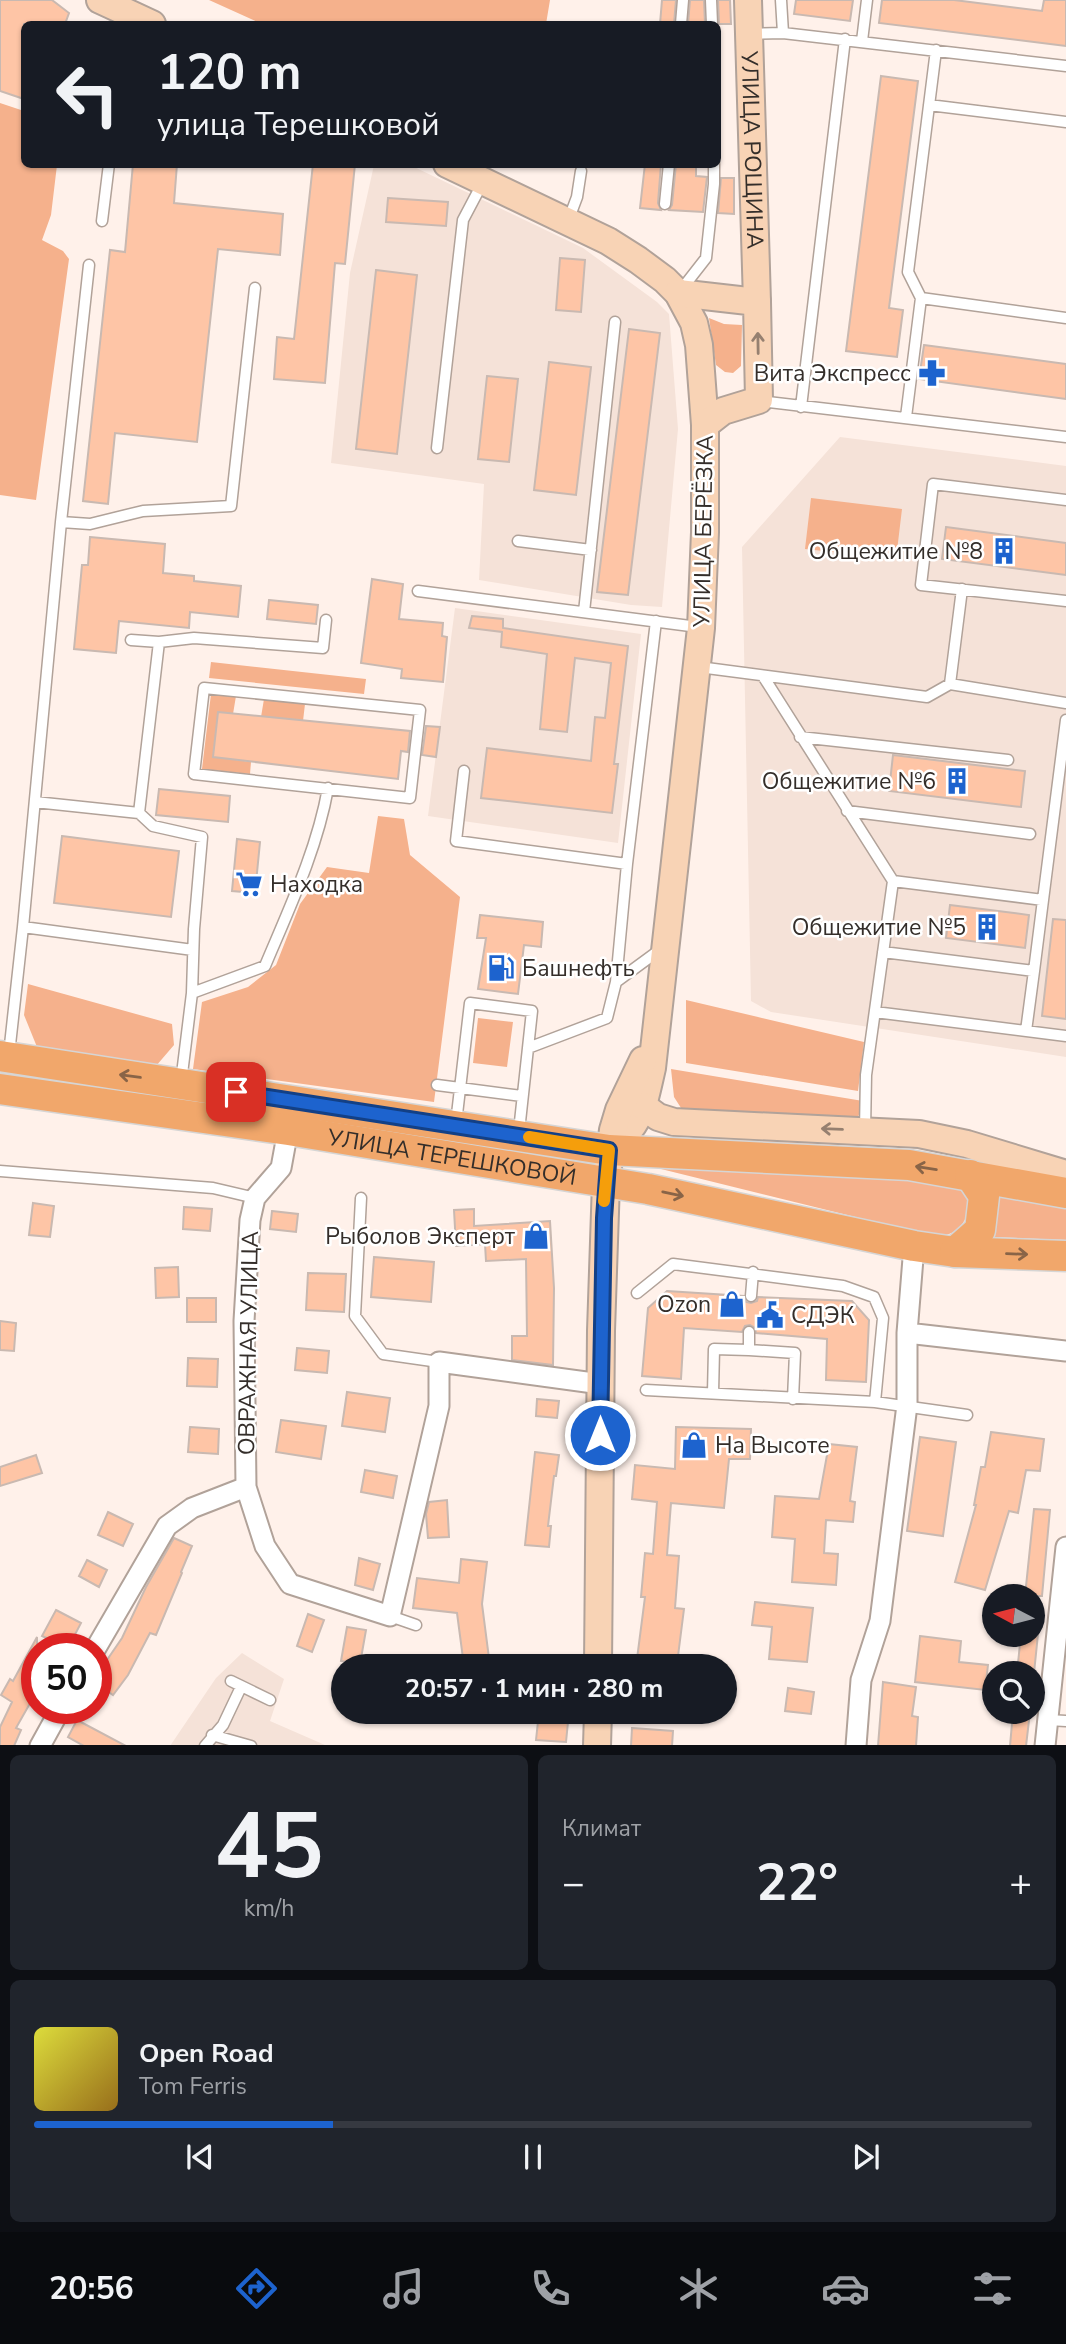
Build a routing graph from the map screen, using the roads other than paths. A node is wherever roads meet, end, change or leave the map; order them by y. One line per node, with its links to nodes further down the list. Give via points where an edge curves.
1 (683, 0): 8 (lane)
2 (711, 0): 9 (lane)
3 (748, 0): 11 (main road, УЛИЦА РОЩИНА)
4 (780, 0): 10 (lane)
5 (867, 0): 13 (lane)
6 (114, 9): 7 (main road)
7 (144, 21)
8 (681, 21)
9 (712, 21)
10 (783, 33): 11 (lane); 12 (lane)
11 (748, 34): 31 (main road, УЛИЦА РОЩИНА)
12 (845, 39): 13 (lane); 35 (lane)
13 (862, 41): 14 (lane)
14 (936, 50): 15 (lane); 16 (lane)
15 (1066, 66)
16 (929, 105): 17 (lane); 30 (lane, via 908,272)
17 (1066, 122)
18 (109, 168): 25 (lane)
19 (455, 168): 23 (main road, УЛИЦА БЕРЁЗКА)
20 (669, 168): 24 (lane)
21 (714, 168): 29 (lane, via 706,258)
22 (581, 171): 26 (lane)
23 (484, 182): 26 (main road, УЛИЦА БЕРЁЗКА); 39 (lane, via 463,220)
24 (666, 204)
25 (102, 221)
26 (568, 222): 29 (main road, УЛИЦА БЕРЁЗКА, via 638,260)
27 (89, 265): 41 (lane)
28 (255, 288): 41 (lane, via 231,506 143,511 90,524)
29 (678, 293): 31 (main road); 37 (main road, УЛИЦА БЕРЁЗКА, via 694,323 699,345)
30 (921, 298): 32 (lane); 36 (lane)
31 (757, 302): 34 (main road, УЛИЦА РОЩИНА, one-way to 31)
32 (1066, 318)
33 (615, 322): 43 (lane)
34 (759, 400): 35 (lane); 37 (main road, via 723,411)
35 (801, 407): 36 (lane)
36 (906, 417): 38 (lane)
37 (705, 425): 50 (main road, УЛИЦА БЕРЁЗКА)
38 (1066, 437)
39 (437, 449)
40 (1066, 500): 44 (lane, via 933,484 921,584)
41 (61, 522): 62 (lane)
42 (518, 541): 43 (lane)
43 (591, 550): 47 (lane)
44 (962, 589): 46 (lane); 55 (lane)
45 (418, 591): 47 (lane)
46 (1066, 601)
47 (584, 612): 49 (lane)
48 (326, 620): 52 (lane, via 323,648 194,638)
49 (656, 621): 50 (lane); 66 (lane)
50 (701, 628): 53 (main road, УЛИЦА БЕРЁЗКА)
51 (131, 640): 52 (lane)
52 (159, 642): 64 (lane)
53 (698, 667): 54 (lane); 70 (main road, УЛИЦА БЕРЁЗКА)
54 (763, 676): 55 (lane, via 928,697); 58 (lane)
55 (950, 684): 56 (lane)
56 (1066, 703)
57 (1066, 720): 68 (lane)
58 (800, 737): 59 (lane); 63 (lane)
59 (1008, 760)
60 (464, 771): 66 (lane, via 456,841)
61 (328, 789): 61 (lane, via 410,798 419,710 204,688 194,774); 75 (lane, via 297,890 265,966)
62 (35, 802): 64 (lane); 69 (lane)
63 (847, 811): 65 (lane); 67 (lane)
64 (139, 813): 71 (lane, via 153,827 202,837)
65 (1030, 834)
66 (627, 864): 74 (lane)
67 (893, 881): 68 (lane); 72 (lane)
68 (1043, 900): 73 (lane)
69 (23, 927): 71 (lane); 81 (lane)
70 (666, 946): 74 (lane); 78 (main road, УЛИЦА БЕРЁЗКА)
71 (193, 950): 75 (lane)
72 (883, 952): 73 (lane); 76 (lane)
73 (1034, 971): 77 (lane)
74 (616, 982): 80 (lane, via 607,1018)
75 (192, 993): 82 (lane)
76 (875, 1012): 77 (lane); 90 (lane, via 866,1074)
77 (1026, 1031): 79 (lane)
78 (655, 1036): 87 (main road, УЛИЦА БЕРЁЗКА); 92 (main road, УЛИЦА БЕРЁЗКА, via 619,1110)
79 (1066, 1036)
80 (528, 1048): 84 (lane, via 532,1011 470,1003); 86 (lane)
81 (4, 1057): 82 (main road, УЛИЦА ТЕРЕШКОВОЙ, one-way to 81)
82 (181, 1083): 88 (main road, УЛИЦА ТЕРЕШКОВОЙ)
83 (437, 1085): 84 (lane)
84 (461, 1088): 86 (lane); 88 (lane)
85 (0, 1089): 89 (main road, УЛИЦА ТЕРЕШКОВОЙ)
86 (522, 1096): 91 (lane)
87 (643, 1106): 90 (main road, one-way to 87, via 674,1122); 92 (main road, УЛИЦА БЕРЁЗКА, via 626,1136)
88 (456, 1126): 91 (main road, УЛИЦА ТЕРЕШКОВОЙ)
89 (288, 1130): 96 (main road, УЛИЦА ТЕРЕШКОВОЙ); 98 (street, ОВРАЖНАЯ УЛИЦА, via 281,1168)
90 (865, 1130): 94 (main road, via 967,1144)
91 (519, 1136): 92 (main road, УЛИЦА ТЕРЕШКОВОЙ)
92 (609, 1150): 95 (main road, УЛИЦА ТЕРЕШКОВОЙ, one-way to 92, via 909,1165); 96 (main road, УЛИЦА БЕРЁЗКА)
93 (0, 1171): 98 (lane, via 214,1188)
94 (1066, 1174)
95 (971, 1175): 97 (main road, УЛИЦА ТЕРЕШКОВОЙ); 101 (main road, via 985,1196 979,1230)
96 (606, 1182): 100 (main road, УЛИЦА ТЕРЕШКОВОЙ, one-way to 100); 111 (main road, УЛИЦА БЕРЁЗКА)
97 (1066, 1193)
98 (255, 1198): 118 (street, ОВРАЖНАЯ УЛИЦА, via 244,1321)
99 (361, 1198): 110 (lane, via 355,1316 383,1354)
100 (914, 1247): 101 (main road, УЛИЦА ТЕРЕШКОВОЙ); 107 (street)
101 (955, 1252): 102 (main road, УЛИЦА ТЕРЕШКОВОЙ, one-way to 102)
102 (1066, 1256)
103 (753, 1272): 104 (lane, via 673,1264); 105 (lane); 115 (lane, via 843,1286 874,1297 883,1318)
104 (637, 1293)
105 (751, 1296)
106 (749, 1332): 108 (lane)
107 (907, 1334): 109 (street); 116 (street)
108 (749, 1350): 113 (lane, via 714,1349); 114 (lane, via 795,1353)
109 (1066, 1351)
110 (439, 1362): 111 (street); 120 (street, via 439,1406)
111 (601, 1384): 123 (main road, УЛИЦА БЕРЁЗКА)
112 (646, 1390): 113 (lane)
113 (713, 1393): 114 (lane)
114 (793, 1399): 115 (lane)
115 (876, 1402): 116 (lane)
116 (907, 1405): 117 (lane); 135 (street, via 880,1621 861,1680)
117 (967, 1415)
118 (246, 1487): 120 (street, ОВРАЖНАЯ УЛИЦА, via 265,1546 290,1584); 122 (street, ОВРАЖНАЯ УЛИЦА, via 192,1507 167,1526)
119 (1066, 1547): 127 (street)
120 (390, 1616): 121 (lane)
121 (416, 1625)
122 (105, 1633)
123 (598, 1654)
124 (231, 1681): 125 (lane)
125 (241, 1687): 126 (lane); 130 (lane, via 223,1725)
126 (270, 1700)
127 (1057, 1720): 136 (street)
128 (52, 1724): 131 (street)
129 (598, 1724): 134 (main road)
130 (212, 1735): 132 (lane); 133 (lane)
131 (40, 1745)
132 (205, 1745)
133 (251, 1745)
134 (597, 1745)
135 (856, 1745)
136 (1045, 1745)

